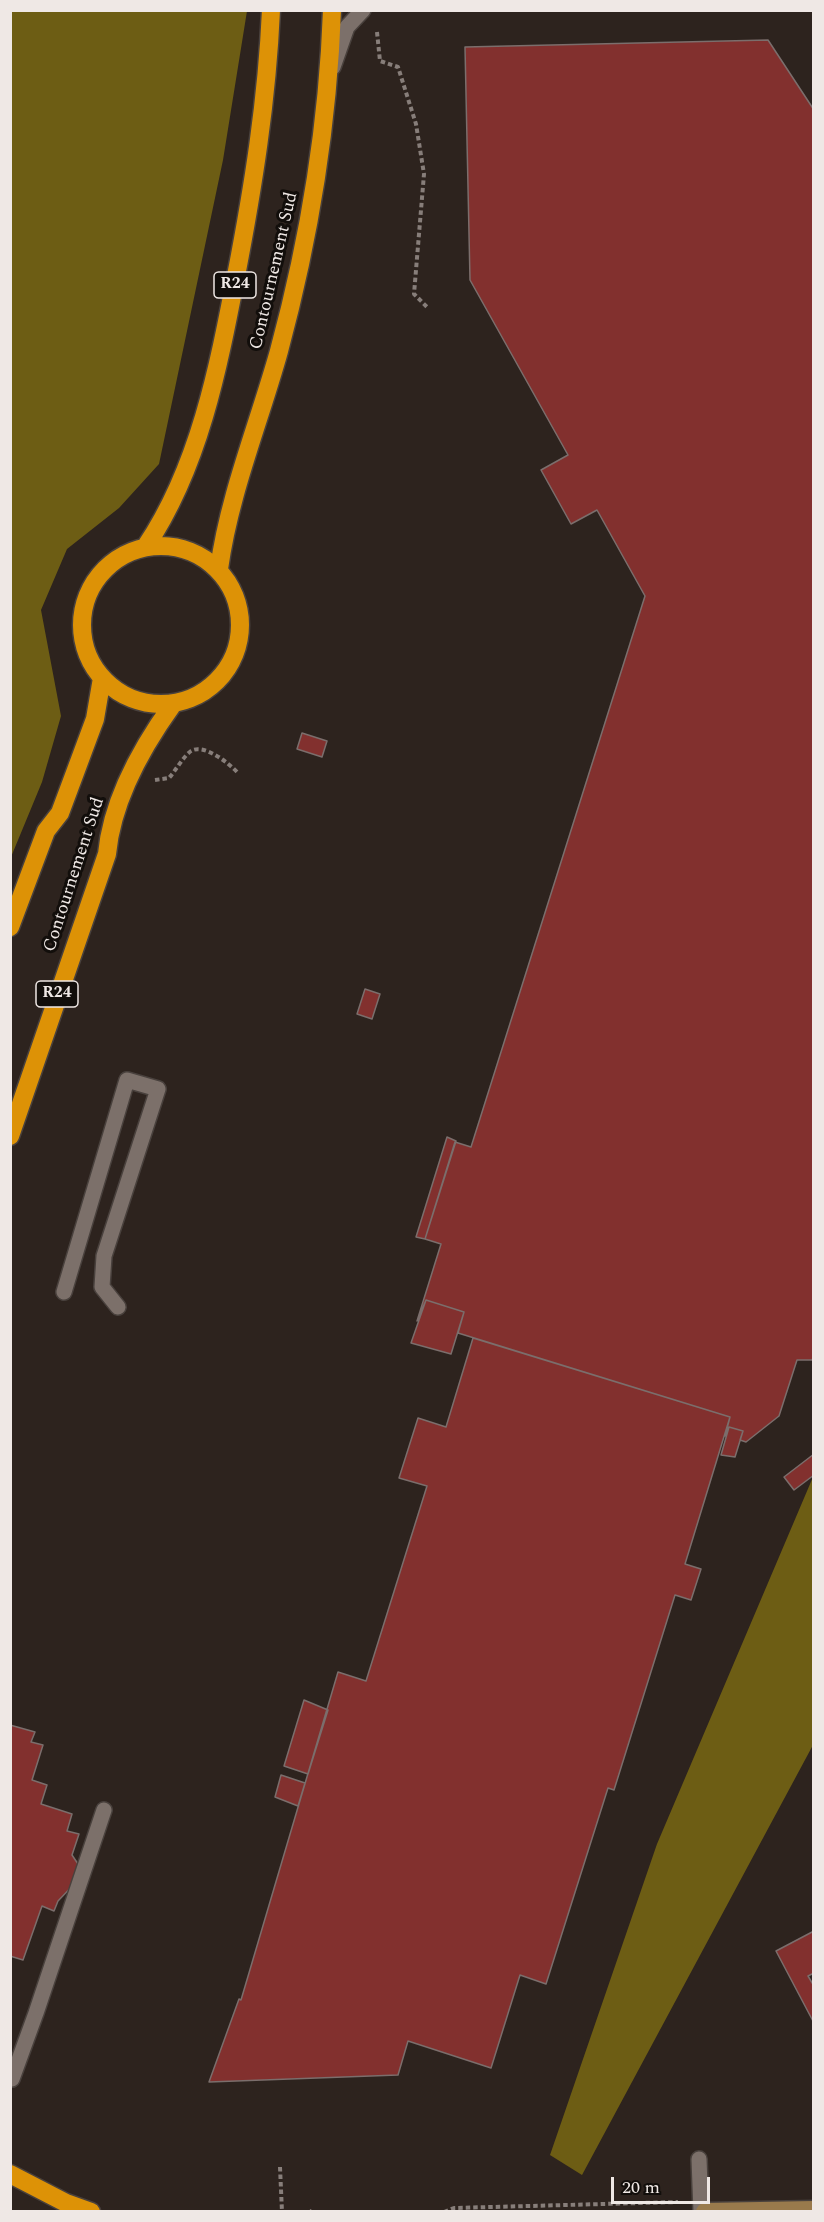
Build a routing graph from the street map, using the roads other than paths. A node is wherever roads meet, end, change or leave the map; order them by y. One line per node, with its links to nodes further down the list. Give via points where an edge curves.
1 (271, 10): 5 (highway, Contournement Sud / R24, via 269,72 257,171 224,340 181,485)
2 (332, 10): 4 (highway, Contournement Sud)
3 (363, 10): 4 (lane, via 347,27)
4 (329, 75): 6 (highway, Contournement Sud, via 315,188 280,349 224,534)
5 (146, 546): 6 (highway, via 172,546 197,553); 7 (highway, via 119,556 99,574 85,599 81,627 87,654)
6 (219, 569): 8 (highway, via 239,606 241,633 234,658 219,680 198,696)
7 (102, 678): 8 (highway, via 122,694 147,704); 9 (highway, Contournement Sud, via 82,754 60,813 46,831)
8 (173, 704): 10 (highway, Contournement Sud / R24, via 148,738 108,834 107,854)
9 (10, 927)
10 (10, 1136)
11 (64, 1292): 12 (lane, via 127,1080 158,1089 104,1256 102,1287)
12 (118, 1306)
13 (104, 1810): 14 (lane)
14 (12, 2079)
15 (699, 2159): 17 (lane)
16 (10, 2174): 20 (highway, via 66,2203)
17 (702, 2208): 18 (main road)
18 (767, 2210): 19 (main road)
19 (813, 2210)
20 (91, 2211)

